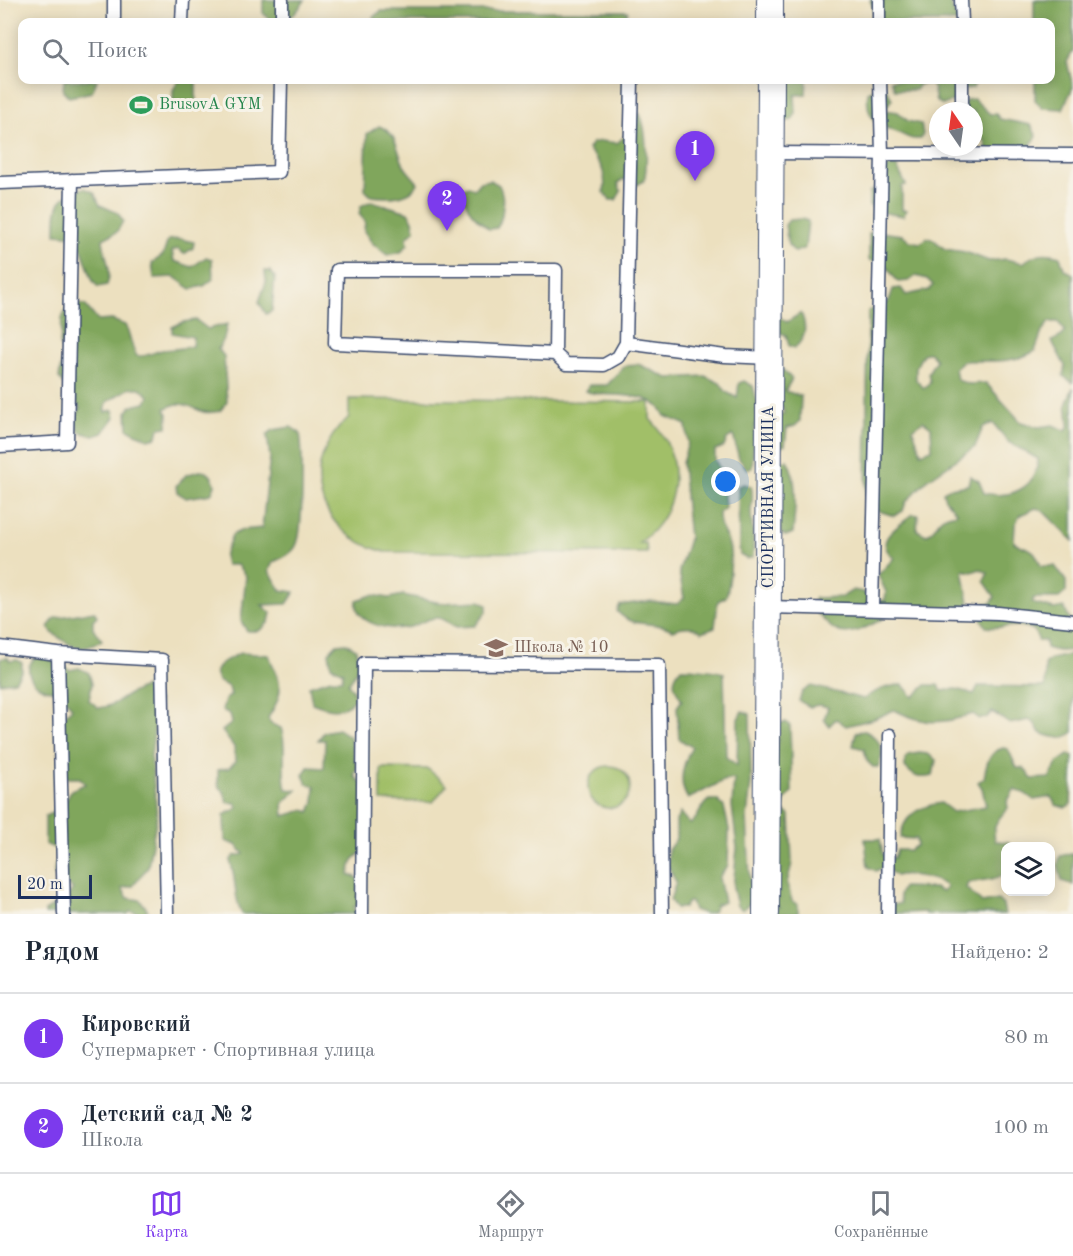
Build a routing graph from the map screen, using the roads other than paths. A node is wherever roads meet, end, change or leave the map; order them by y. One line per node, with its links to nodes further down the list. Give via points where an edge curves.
1 (114, 0): 7 (lane)
2 (183, 0): 8 (lane)
3 (282, 0): 9 (lane)
4 (770, 0): 10 (street)
5 (879, 0): 11 (lane)
6 (962, 0): 12 (lane)
7 (114, 18)
8 (182, 18)
9 (282, 18)
10 (770, 18)
11 (879, 18)
12 (962, 18)
13 (281, 84): 24 (lane, via 279,172)
14 (632, 84): 26 (lane)
15 (771, 84): 21 (street, СПОРТИВНАЯ УЛИЦА)
16 (880, 84): 22 (lane)
17 (962, 84): 18 (lane)
18 (962, 102)
19 (929, 152): 22 (lane)
20 (983, 152): 23 (lane)
21 (771, 153): 22 (lane); 28 (street, СПОРТИВНАЯ УЛИЦА)
22 (882, 153): 31 (lane)
23 (1073, 155)
24 (72, 180): 25 (lane); 29 (lane, via 67,442)
25 (0, 183)
26 (626, 343): 27 (lane, via 618,357 604,364 566,364); 28 (lane)
27 (555, 354): 27 (lane, via 556,270 336,270 335,343)
28 (770, 358): 30 (street, СПОРТИВНАЯ УЛИЦА)
29 (0, 446)
30 (768, 607): 31 (lane); 40 (street, СПОРТИВНАЯ УЛИЦА)
31 (872, 609): 32 (lane, via 998,613)
32 (1073, 621)
33 (0, 647): 34 (lane)
34 (58, 654): 36 (lane); 37 (lane, via 162,660)
35 (890, 735): 41 (lane)
36 (64, 914)
37 (167, 914)
38 (362, 914): 39 (lane, via 364,663 659,665)
39 (662, 914)
40 (766, 914)
41 (888, 914)

